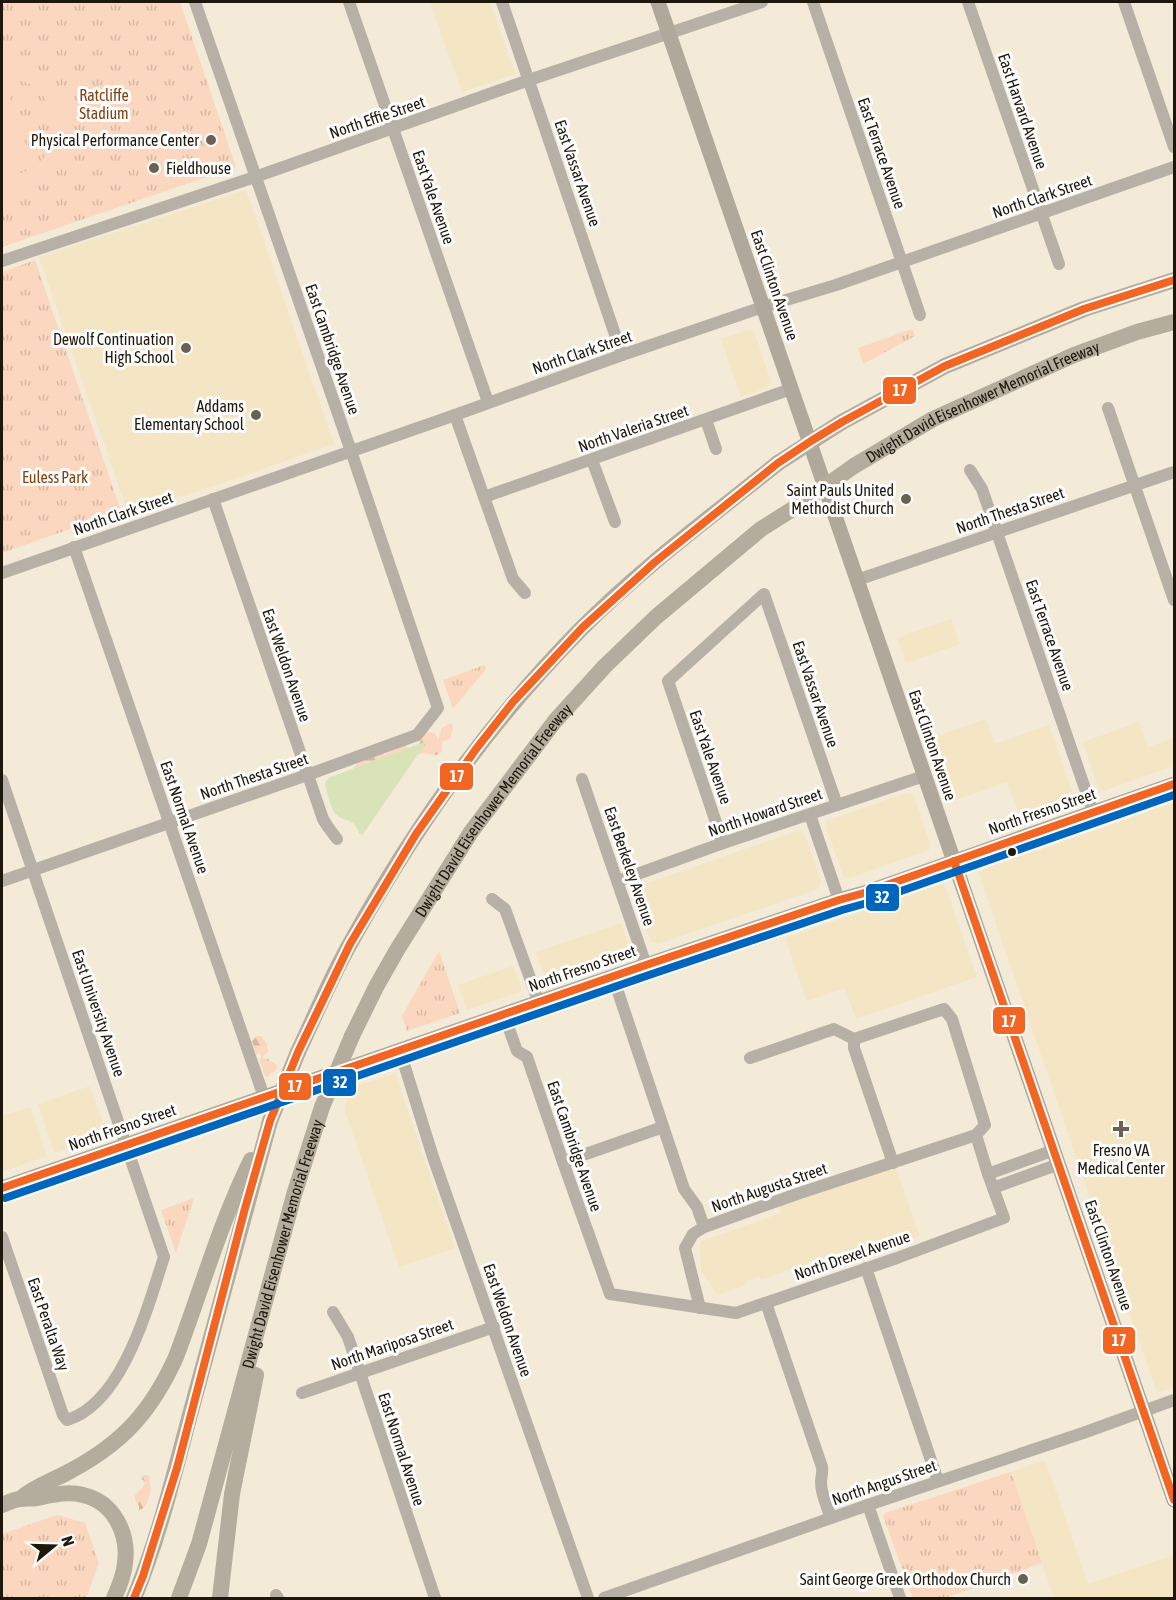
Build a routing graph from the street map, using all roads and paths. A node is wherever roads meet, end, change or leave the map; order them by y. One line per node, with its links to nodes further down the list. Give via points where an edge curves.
1 (195, 2): 14 (street, East Cambridge Avenue)
2 (349, 2): 11 (street, East Yale Avenue)
3 (502, 2): 10 (street, East Vassar Avenue)
4 (658, 2): 9 (main road, East Clinton Avenue)
5 (762, 2): 9 (street, North Effie Street)
6 (813, 2): 17 (street, East Terrace Avenue)
7 (968, 2): 15 (street, East Harvard Avenue)
8 (1124, 2): 12 (street)
9 (669, 33): 10 (street, North Effie Street); 20 (main road, East Clinton Avenue)
10 (529, 80): 11 (street, North Effie Street); 23 (street, East Vassar Avenue)
11 (393, 129): 14 (street, North Effie Street); 25 (street, East Yale Avenue)
12 (1174, 147)
13 (1174, 167): 15 (street, North Clark Street)
14 (255, 177): 16 (street, North Effie Street); 30 (street, East Cambridge Avenue)
15 (1041, 213): 17 (street, North Clark Street); 18 (street, East Harvard Avenue)
16 (2, 261)
17 (902, 262): 20 (street, North Clark Street); 21 (street, East Terrace Avenue)
18 (1059, 264)
19 (1174, 280): 71 (highway, bridge, via 1084,309 945,366 842,422 778,463 655,562 583,627 513,702 476,749 391,873 350,944)
20 (763, 308): 23 (street, North Clark Street); 24 (main road, East Clinton Avenue)
21 (920, 315)
22 (1174, 322): 81 (highway, Dwight David Eisenhower Memorial Freeway, bridge, via 1074,355 933,419 854,466 761,530 656,616 605,666 555,721 471,832 376,987 322,1107)
23 (622, 355): 25 (street, North Clark Street)
24 (792, 389): 28 (street, North Valeria Street); 41 (main road, East Clinton Avenue)
25 (488, 402): 27 (street, North Clark Street)
26 (1108, 408): 34 (street)
27 (455, 415): 30 (street, North Clark Street); 35 (street)
28 (706, 420): 29 (street); 31 (street, North Valeria Street)
29 (716, 449)
30 (351, 451): 36 (street, North Clark Street); 45 (street, East Cambridge Avenue)
31 (592, 460): 35 (street, North Valeria Street); 37 (street)
32 (970, 470): 38 (street, East Terrace Avenue, via 982,489)
33 (1174, 472): 34 (street, North Thesta Street)
34 (1135, 485): 38 (street, North Thesta Street); 44 (street)
35 (484, 497): 42 (street, via 513,579)
36 (213, 499): 39 (street, North Clark Street); 46 (street, East Weldon Avenue)
37 (615, 522)
38 (997, 532): 41 (street, North Thesta Street); 52 (street, East Terrace Avenue)
39 (74, 547): 40 (street, North Clark Street); 54 (street, East Normal Avenue)
40 (2, 573)
41 (857, 580): 47 (main road, East Clinton Avenue)
42 (525, 593)
43 (764, 594): 51 (street, East Vassar Avenue); 56 (street, East Yale Avenue, via 668,681)
44 (1174, 600)
45 (438, 708): 46 (street, North Thesta Street, via 417,735)
46 (308, 775): 54 (street, North Thesta Street); 55 (street, East Weldon Avenue, via 323,819)
47 (924, 776): 51 (street, North Howard Street); 57 (main road, East Clinton Avenue)
48 (582, 779): 60 (street, East Berkeley Avenue)
49 (2, 780): 58 (street, East University Avenue)
50 (1174, 784): 52 (main road, North Fresno Street)
51 (837, 805): 53 (street, North Howard Street)
52 (1093, 812): 57 (main road, North Fresno Street)
53 (810, 815): 56 (street, North Howard Street); 62 (street)
54 (170, 823): 58 (street, North Thesta Street); 70 (street, East Normal Avenue)
55 (337, 839)
56 (723, 843): 60 (street, North Howard Street)
57 (954, 861): 62 (main road, North Fresno Street); 75 (main road, East Clinton Avenue)
58 (33, 870): 59 (street, North Thesta Street); 74 (street, East University Avenue)
59 (2, 880)
60 (618, 880): 63 (street, East Berkeley Avenue)
61 (492, 899): 65 (street, via 505,909)
62 (839, 900): 63 (main road, North Fresno Street)
63 (646, 965): 64 (main road, North Fresno Street)
64 (613, 977): 65 (main road, North Fresno Street); 72 (street, North Augusta Street)
65 (539, 1003): 66 (main road, North Fresno Street)
66 (504, 1015): 68 (main road, North Fresno Street); 76 (street, East Cambridge Avenue, via 517,1051 527,1057)
67 (854, 1039): 69 (street, via 834,1029); 73 (street, via 944,1009 952,1019 985,1125); 77 (street)
68 (400, 1051): 70 (main road, North Fresno Street); 89 (street, East Weldon Avenue)
69 (750, 1058)
70 (264, 1097): 74 (main road, North Fresno Street)
71 (270, 1121): 96 (highway, via 241,1180 176,1357 150,1404 124,1435 106,1449); 102 (highway, via 177,1468)
72 (663, 1127): 76 (street); 82 (street, North Augusta Street, via 684,1189 698,1207)
73 (976, 1135): 77 (street, North Augusta Street); 78 (street)
74 (126, 1145): 79 (main road, North Fresno Street); 94 (street, East University Avenue, via 164,1257 127,1359 97,1401)
75 (1056, 1157): 78 (street); 80 (street); 93 (main road, East Clinton Avenue)
76 (563, 1162): 85 (street, East Cambridge Avenue)
77 (893, 1163): 82 (street, North Augusta Street)
78 (988, 1174): 80 (street)
79 (2, 1188)
80 (993, 1188): 84 (street, North Drexel Avenue, via 1004,1218)
81 (294, 1195): 103 (highway, Dwight David Eisenhower Memorial Freeway, via 205,1524); 104 (highway, via 232,1494)
82 (704, 1227): 87 (street, via 693,1234 685,1248)
83 (2, 1237): 94 (street, East Peralta Way)
84 (866, 1268): 86 (street, North Drexel Avenue); 95 (street)
85 (610, 1293): 87 (street, North Drexel Avenue)
86 (766, 1303): 87 (street, North Drexel Avenue, via 736,1313); 100 (street, via 824,1471 823,1496)
87 (700, 1308)
88 (333, 1312): 90 (street, East Normal Avenue, via 348,1337)
89 (494, 1327): 90 (street, North Mariposa Street); 106 (street, East Weldon Avenue)
90 (360, 1373): 91 (street, North Mariposa Street); 105 (street, East Normal Avenue)
91 (302, 1393)
92 (1174, 1400): 93 (street, North Angus Street)
93 (1144, 1410): 95 (street, North Angus Street); 97 (main road, East Clinton Avenue)
94 (67, 1420)
95 (938, 1481): 99 (street, North Angus Street)
96 (20, 1498): 98 (highway); 101 (highway, via 83,1494 110,1511 122,1528 125,1542 125,1566)
97 (1174, 1500)
98 (2, 1505)
99 (868, 1505): 100 (street, North Angus Street); 108 (street)
100 (831, 1518): 107 (street, North Angus Street)
101 (114, 1599)
102 (134, 1599)
103 (179, 1599)
104 (220, 1599)
105 (435, 1599)
106 (588, 1599)
107 (604, 1599)
108 (900, 1599)

